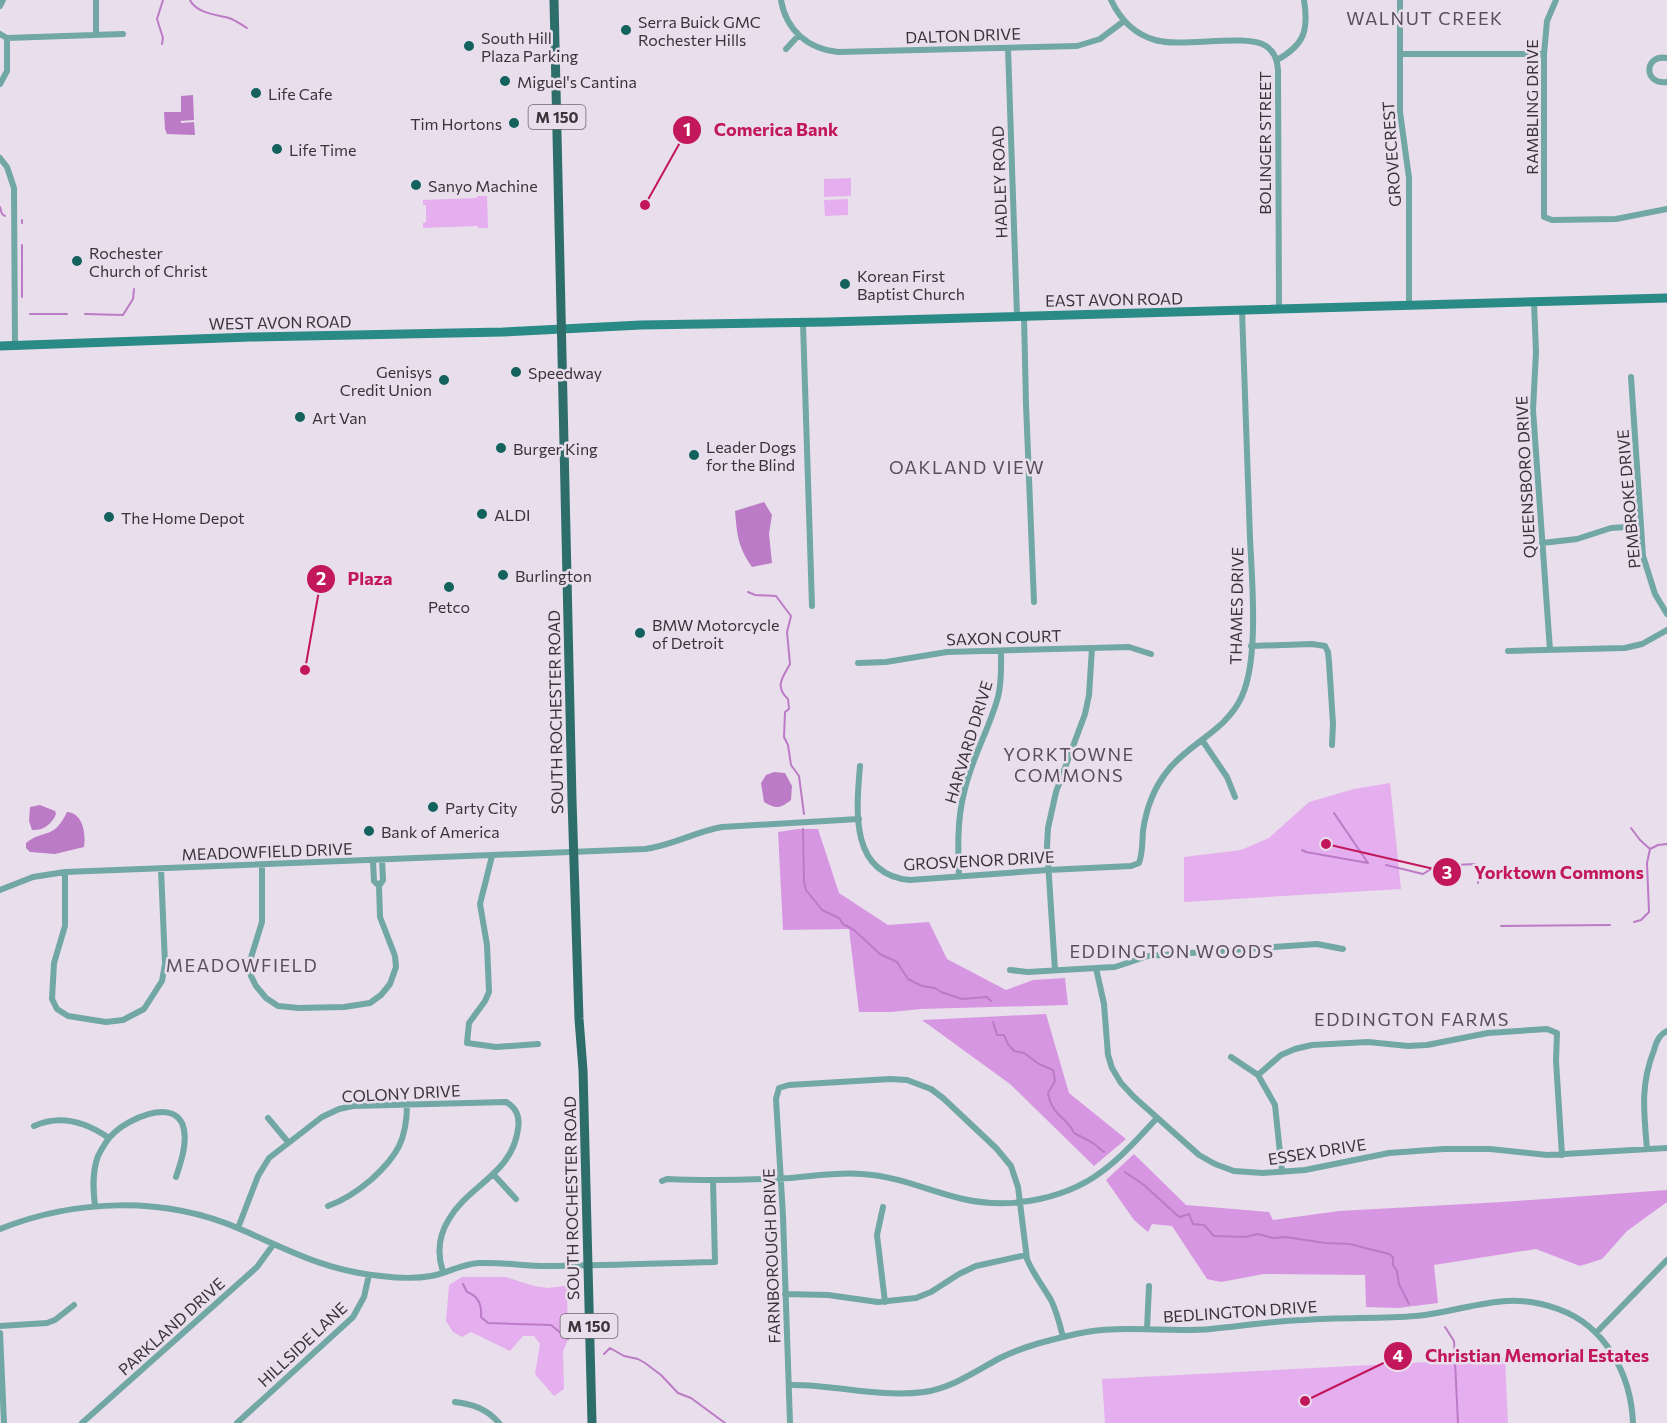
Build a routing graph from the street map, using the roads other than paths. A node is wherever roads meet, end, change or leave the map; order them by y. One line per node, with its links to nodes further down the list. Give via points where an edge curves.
1 (3, 0): 9 (street)
2 (96, 0): 11 (street)
3 (554, 0): 32 (main road, SOUTH ROCHESTER ROAD / M 150)
4 (781, 0): 14 (street, via 785,17)
5 (1111, 0): 10 (street, BOLINGER STREET)
6 (1304, 0): 20 (street, via 1305,33 1295,48)
7 (1400, 0): 17 (street, GROVECREST)
8 (1556, 0): 18 (street, RAMBLING DRIVE, via 1547,21)
9 (0, 6)
10 (1124, 21): 15 (street, DALTON DRIVE, via 1091,43); 20 (street, BOLINGER STREET, via 1142,35 1163,42 1258,42)
11 (96, 34): 12 (street); 13 (street)
12 (123, 34)
13 (3, 36): 22 (street, via 8,62)
14 (798, 36): 15 (street, DALTON DRIVE, via 816,47 838,52); 16 (street)
15 (1008, 48): 30 (street, HADLEY ROAD)
16 (786, 49)
17 (1400, 54): 18 (street); 27 (street, GROVECREST, via 1400,112 1409,178)
18 (1544, 54): 24 (street, RAMBLING DRIVE, via 1544,217 1616,219)
19 (1667, 58): 21 (street, via 1650,63 1649,70 1654,80)
20 (1277, 60): 28 (street, BOLINGER STREET)
21 (1667, 82)
22 (0, 84)
23 (0, 158): 34 (street, via 14,188)
24 (1667, 209)
25 (1667, 298): 26 (main road, EAST AVON ROAD)
26 (1534, 302): 27 (main road, EAST AVON ROAD); 37 (street, QUEENSBORO DRIVE, via 1533,410)
27 (1408, 306): 28 (main road, EAST AVON ROAD)
28 (1279, 309): 29 (main road, EAST AVON ROAD)
29 (1242, 310): 30 (main road, EAST AVON ROAD); 42 (street, THAMES DRIVE)
30 (1021, 316): 31 (main road, EAST AVON ROAD); 38 (street, HADLEY ROAD)
31 (803, 323): 32 (main road, EAST AVON ROAD); 39 (street)
32 (561, 329): 34 (main road, WEST AVON ROAD); 54 (main road, SOUTH ROCHESTER ROAD / M 150)
33 (0, 345): 34 (main road, WEST AVON ROAD)
34 (15, 345)
35 (1631, 378): 36 (street, PEMBROKE DRIVE)
36 (1641, 526): 37 (street, via 1611,528 1577,539); 40 (street, PEMBROKE DRIVE, via 1647,572)
37 (1542, 543): 44 (street, QUEENSBORO DRIVE)
38 (1034, 602)
39 (812, 606)
40 (1667, 614)
41 (1667, 630): 44 (street, via 1642,644 1625,648)
42 (1251, 646): 49 (street, THAMES DRIVE, via 1242,698 1230,717); 50 (street, via 1325,646)
43 (1092, 648): 45 (street, SAXON COURT); 47 (street, SAXON COURT, via 1129,647); 61 (street, via 1085,714 1056,792 1050,820)
44 (1550, 650): 46 (street)
45 (1001, 651): 48 (street, SAXON COURT, via 947,652); 63 (street, HARVARD DRIVE, via 998,697 963,794)
46 (1508, 651)
47 (1151, 654)
48 (858, 663)
49 (1202, 740): 52 (street, via 1227,777); 58 (street, THAMES DRIVE, via 1168,769 1152,797)
50 (1332, 745)
51 (860, 766): 53 (street, GROSVENOR DRIVE)
52 (1235, 797)
53 (859, 819): 54 (street, MEADOWFIELD DRIVE, via 722,827 657,848); 63 (street, GROSVENOR DRIVE, via 863,848 883,873 910,880)
54 (574, 853): 55 (street, MEADOWFIELD DRIVE); 99 (main road, SOUTH ROCHESTER ROAD / M 150)
55 (492, 856): 56 (street, MEADOWFIELD DRIVE); 71 (street, via 480,904 489,992 469,1023 468,1043 496,1047)
56 (382, 860): 57 (street, MEADOWFIELD DRIVE); 64 (street, via 383,880)
57 (373, 861): 59 (street, MEADOWFIELD DRIVE); 64 (street, via 374,881)
58 (1139, 863): 61 (street, GROSVENOR DRIVE)
59 (262, 865): 60 (street, MEADOWFIELD DRIVE); 64 (street, via 262,922 249,970 260,992 273,1003 286,1007 361,1006 386,990 396,962 380,917)
60 (161, 869): 62 (street, MEADOWFIELD DRIVE); 62 (street, via 165,964 162,981 144,1009 123,1020 106,1022 68,1016 57,1009 52,999 54,963 65,926)
61 (1048, 870): 63 (street, GROSVENOR DRIVE); 69 (street)
62 (65, 872): 65 (street, MEADOWFIELD DRIVE, via 24,879)
63 (959, 876)
64 (379, 886)
65 (0, 890)
66 (1343, 949): 67 (street, via 1317,944 1148,956 1114,967)
67 (1096, 968): 69 (street); 76 (street, ESSEX DRIVE, via 1112,1068 1121,1083)
68 (1010, 970): 69 (street)
69 (1055, 970)
70 (1667, 1030): 81 (street, via 1656,1044 1644,1079)
71 (538, 1044)
72 (1231, 1057): 73 (street)
73 (1258, 1075): 82 (street, via 1281,1055 1312,1045 1427,1045 1473,1035 1547,1029 1557,1033); 83 (street, via 1275,1105)
74 (407, 1104): 79 (street, COLONY DRIVE, via 339,1109); 84 (street, COLONY DRIVE, via 511,1105 519,1118 517,1139 510,1156); 92 (street, via 406,1129 394,1156 356,1192)
75 (268, 1118): 79 (street)
76 (1157, 1118): 83 (street, ESSEX DRIVE, via 1198,1155 1215,1164 1248,1173); 90 (street, via 1108,1167 1088,1180 1046,1198)
77 (34, 1126): 78 (street, via 60,1119)
78 (109, 1138): 85 (street, via 140,1116 171,1113 181,1121 183,1131 182,1160); 91 (street, via 94,1169)
79 (288, 1142): 94 (street, COLONY DRIVE, via 262,1168)
80 (1667, 1148): 81 (street, ESSEX DRIVE)
81 (1647, 1149): 82 (street, ESSEX DRIVE)
82 (1562, 1155): 83 (street, ESSEX DRIVE, via 1444,1149 1389,1153)
83 (1282, 1172)
84 (494, 1175): 89 (street); 100 (street, COLONY DRIVE, via 460,1204 446,1224 439,1249)
85 (176, 1177)
86 (782, 1178): 87 (street); 90 (street, via 881,1175 963,1198); 90 (street, FARNBOROUGH DRIVE, via 778,1088 907,1080 943,1098 1005,1157 1015,1177); 103 (street, FARNBOROUGH DRIVE)
87 (713, 1180): 88 (street); 99 (street, via 715,1262)
88 (662, 1181)
89 (516, 1199)
90 (1020, 1202): 97 (street)
91 (95, 1206): 94 (street, via 176,1210); 95 (street, via 46,1214)
92 (328, 1206)
93 (883, 1207): 104 (street, via 877,1235)
94 (238, 1228): 96 (street)
95 (0, 1229)
96 (273, 1245): 101 (street, via 321,1264); 114 (street, PARKLAND DRIVE, via 257,1267)
97 (1026, 1255): 104 (street, via 976,1266 916,1298); 110 (street, via 1054,1306)
98 (1667, 1260): 109 (street)
99 (587, 1266): 100 (street, via 484,1263); 117 (main road, SOUTH ROCHESTER ROAD / M 150)
100 (443, 1272): 101 (street, via 417,1278)
101 (369, 1275): 115 (street, HILLSIDE LANE, via 364,1298 353,1317)
102 (1149, 1286): 107 (street)
103 (785, 1294): 104 (street); 111 (street, FARNBOROUGH DRIVE)
104 (885, 1302)
105 (74, 1305): 106 (street, via 47,1323)
106 (0, 1326)
107 (1147, 1329): 109 (street, BEDLINGTON DRIVE, via 1209,1329 1409,1316 1512,1299 1560,1309); 110 (street, BEDLINGTON DRIVE, via 1101,1329)
108 (0, 1333): 113 (street)
109 (1596, 1333): 119 (street, BEDLINGTON DRIVE, via 1624,1376)
110 (1063, 1337): 111 (street, BEDLINGTON DRIVE, via 1015,1352 956,1382 926,1392 864,1392)
111 (789, 1384): 118 (street, FARNBOROUGH DRIVE)
112 (455, 1402): 116 (street, via 483,1409)
113 (4, 1423)
114 (82, 1423)
115 (237, 1423)
116 (499, 1423)
117 (592, 1423)
118 (790, 1423)
119 (1633, 1423)

